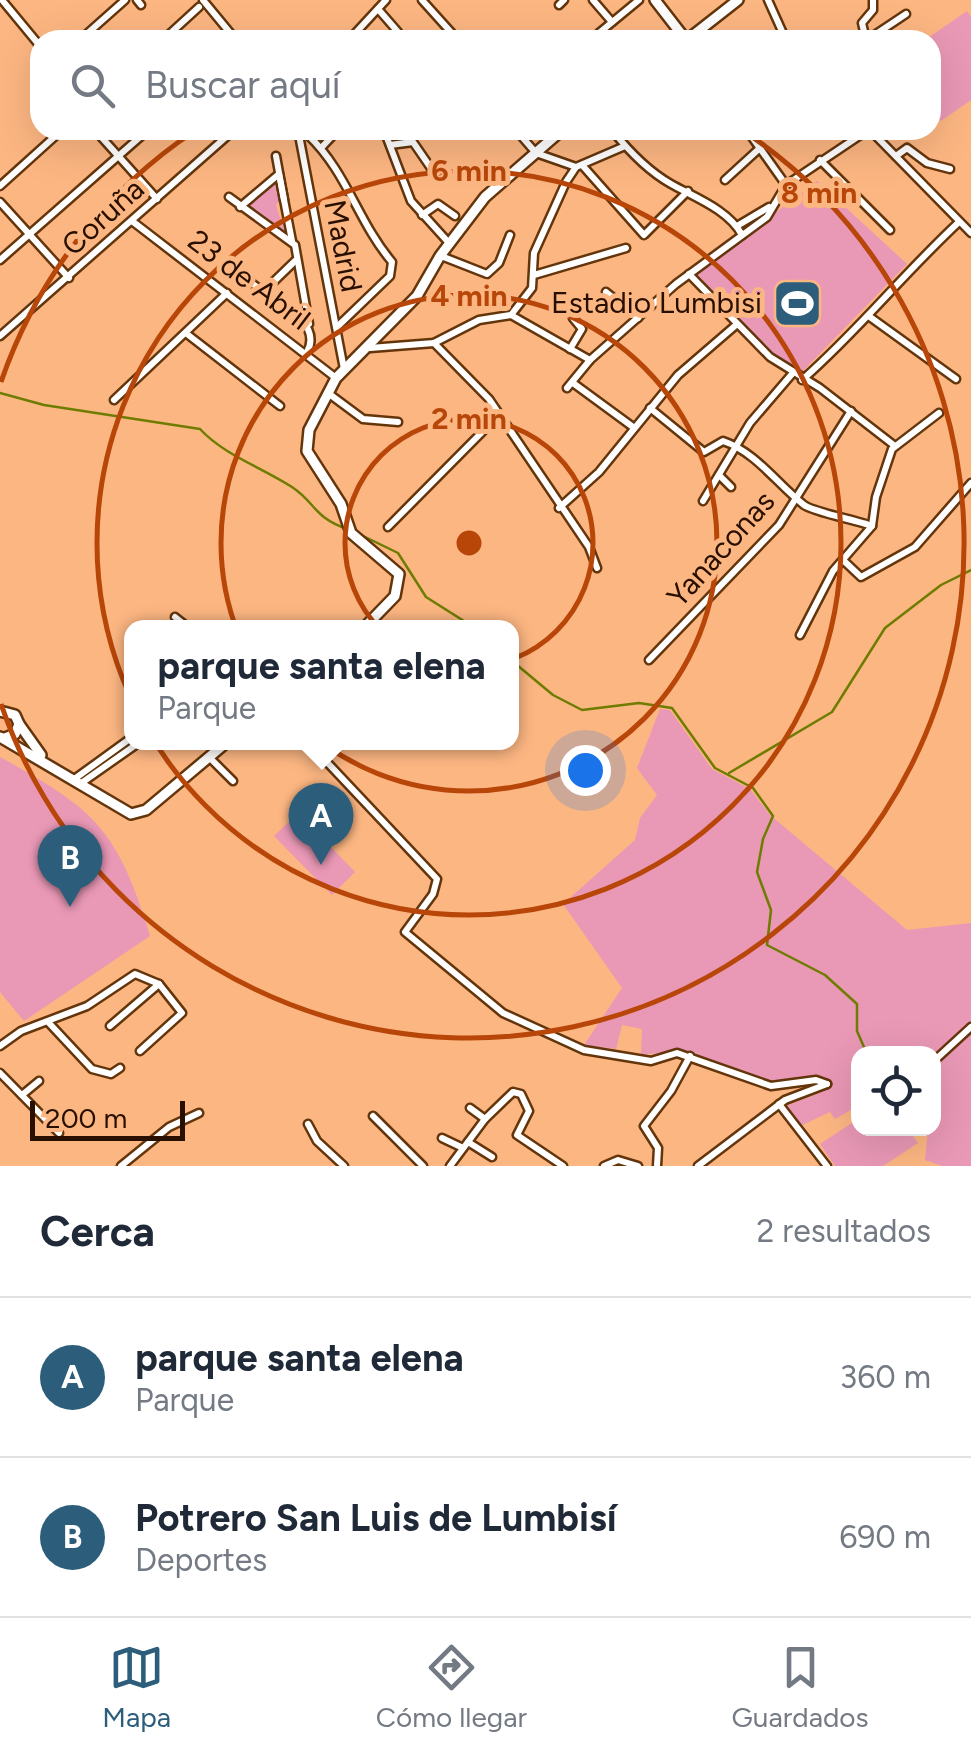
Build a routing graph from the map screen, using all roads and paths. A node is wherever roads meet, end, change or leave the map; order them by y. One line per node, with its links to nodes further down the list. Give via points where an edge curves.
1 (2, 0): 27 (street)
2 (125, 0): 15 (street)
3 (386, 0): 12 (street)
4 (422, 0): 20 (street)
5 (593, 0): 14 (street)
6 (639, 0): 14 (street)
7 (655, 0): 22 (street)
8 (738, 0): 23 (street)
9 (768, 0): 24 (street)
10 (873, 0): 25 (street)
11 (201, 4): 16 (street); 17 (street)
12 (378, 9): 18 (street); 19 (street)
13 (906, 14): 26 (street)
14 (612, 22): 21 (street)
15 (91, 30)
16 (174, 30)
17 (226, 30)
18 (359, 30)
19 (396, 30)
20 (449, 30)
21 (603, 30)
22 (679, 30)
23 (700, 30)
24 (782, 30)
25 (864, 30)
26 (879, 30)
27 (30, 34)
28 (51, 140): 55 (street)
29 (104, 140): 45 (street)
30 (136, 140): 45 (street)
31 (223, 140): 58 (street, Coruña)
32 (300, 140): 91 (street, Madrid)
33 (314, 140): 43 (street)
34 (329, 140): 43 (street)
35 (525, 140): 44 (street)
36 (550, 140): 44 (street)
37 (620, 140): 41 (street)
38 (756, 140): 42 (street)
39 (853, 140): 48 (street)
40 (879, 140): 47 (street)
41 (625, 146): 49 (street); 56 (street)
42 (761, 146): 53 (street); 54 (street)
43 (321, 148): 91 (street, via 393,268)
44 (536, 152): 49 (street); 73 (street, via 504,177)
45 (118, 156): 58 (street); 69 (street)
46 (276, 156): 51 (street)
47 (896, 156): 50 (street, via 907,148 927,163); 65 (street)
48 (820, 160): 54 (street); 67 (street)
49 (579, 166): 56 (street, via 644,234); 79 (street, via 548,216)
50 (950, 168)
51 (279, 174): 60 (street); 72 (street)
52 (435, 174): 62 (street, via 413,142 388,141)
53 (725, 180)
54 (786, 184): 61 (street)
55 (0, 186)
56 (688, 191): 66 (street)
57 (229, 197): 60 (street)
58 (158, 199): 64 (street, Coruña)
59 (0, 202): 69 (street)
60 (240, 207): 72 (street)
61 (770, 207): 66 (street); 70 (street)
62 (422, 216): 63 (street, via 438,204); 73 (street)
63 (455, 216)
64 (132, 222): 80 (street, Coruña); 84 (street, 23 de Abril)
65 (959, 222): 68 (street); 86 (street)
66 (738, 226): 70 (street)
67 (890, 230)
68 (971, 233)
69 (29, 234): 76 (street); 80 (street)
70 (742, 235): 78 (street)
71 (510, 236): 75 (street, via 488,274)
72 (292, 242): 77 (street)
73 (449, 243): 75 (street)
74 (626, 248): 79 (street)
75 (440, 256): 95 (street, via 417,296)
76 (0, 260)
77 (296, 260): 82 (street); 90 (street)
78 (689, 274): 88 (street); 89 (street)
79 (534, 275): 85 (street)
80 (69, 278): 93 (street, Coruña)
81 (253, 284): 82 (street)
82 (263, 292): 90 (street)
83 (606, 292): 88 (street)
84 (227, 293): 92 (street); 97 (street, 23 de Abril)
85 (511, 315): 94 (street, via 479,320); 96 (street)
86 (870, 317): 101 (street); 102 (street)
87 (573, 318): 96 (street, via 582,329)
88 (638, 318): 98 (street)
89 (736, 325): 100 (street); 106 (street)
90 (309, 328): 97 (street)
91 (336, 328): 99 (street, Madrid)
92 (187, 334): 104 (street); 105 (street)
93 (0, 336)
94 (434, 343): 95 (street); 109 (street)
95 (370, 348): 99 (street)
96 (570, 349): 98 (street)
97 (304, 350): 99 (street, 23 de Abril)
98 (590, 360): 111 (street, via 570,386)
99 (340, 374): 103 (street)
100 (792, 374): 102 (street); 113 (street)
101 (956, 379)
102 (802, 380): 107 (street)
103 (326, 392): 110 (street, via 363,419); 126 (street, via 306,443 350,530 396,568 400,581)
104 (114, 400)
105 (280, 406)
106 (650, 408): 111 (street); 113 (street, via 704,452 719,442)
107 (851, 411): 112 (street); 117 (street, Yanaconas)
108 (939, 413): 112 (street)
109 (499, 416): 119 (street); 121 (street)
110 (398, 422)
111 (634, 428): 119 (street, via 600,472)
112 (895, 446): 120 (street)
113 (737, 447): 114 (street); 117 (street)
114 (720, 475): 116 (street); 118 (street)
115 (971, 483): 122 (street, via 915,546 861,578)
116 (732, 487)
117 (797, 496): 120 (street, via 814,510); 128 (street, Yanaconas, via 779,525)
118 (703, 500)
119 (559, 508): 123 (street, via 590,547)
120 (872, 526): 122 (street)
121 (388, 527)
122 (843, 560): 127 (street)
123 (596, 568)
124 (175, 617): 125 (street)
125 (179, 620)
126 (372, 620)
127 (800, 636)
128 (649, 660)
129 (2, 710): 130 (street)
130 (19, 724): 131 (street, via 15,734); 136 (street)
131 (2, 738): 136 (street)
132 (124, 749): 138 (street)
133 (218, 750): 135 (street)
134 (316, 750): 140 (street)
135 (209, 758): 137 (street); 138 (street, via 139,814 121,811)
136 (63, 773): 138 (street)
137 (233, 780)
138 (76, 782)
139 (446, 872): 140 (street)
140 (437, 879): 148 (street, via 405,932 504,1013 584,1050 650,1061)
141 (159, 984): 142 (street, via 134,974); 143 (street); 146 (street, via 182,1013)
142 (50, 1023): 145 (street); 149 (street, via 92,1068 110,1074)
143 (110, 1026)
144 (971, 1027): 147 (street)
145 (0, 1046)
146 (140, 1051)
147 (941, 1055)
148 (690, 1056): 153 (street, via 770,1086 816,1080 824,1086); 170 (street, via 644,1126 658,1148)
149 (120, 1068)
150 (0, 1073): 152 (street)
151 (39, 1081): 152 (street)
152 (22, 1096): 159 (street)
153 (779, 1104): 171 (street); 172 (street)
154 (470, 1108): 157 (street)
155 (199, 1113): 163 (street, via 170,1126)
156 (374, 1116): 165 (street)
157 (485, 1119): 161 (street); 167 (street, via 504,1096 521,1094 530,1111 518,1134)
158 (308, 1124): 164 (street)
159 (59, 1133)
160 (442, 1138): 161 (street)
161 (466, 1145): 162 (street); 166 (street)
162 (492, 1158)
163 (121, 1166)
164 (344, 1166)
165 (423, 1166)
166 (450, 1166)
167 (563, 1166)
168 (604, 1166): 169 (street, via 618,1160)
169 (638, 1166)
170 (657, 1166)
171 (698, 1166)
172 (827, 1166)

